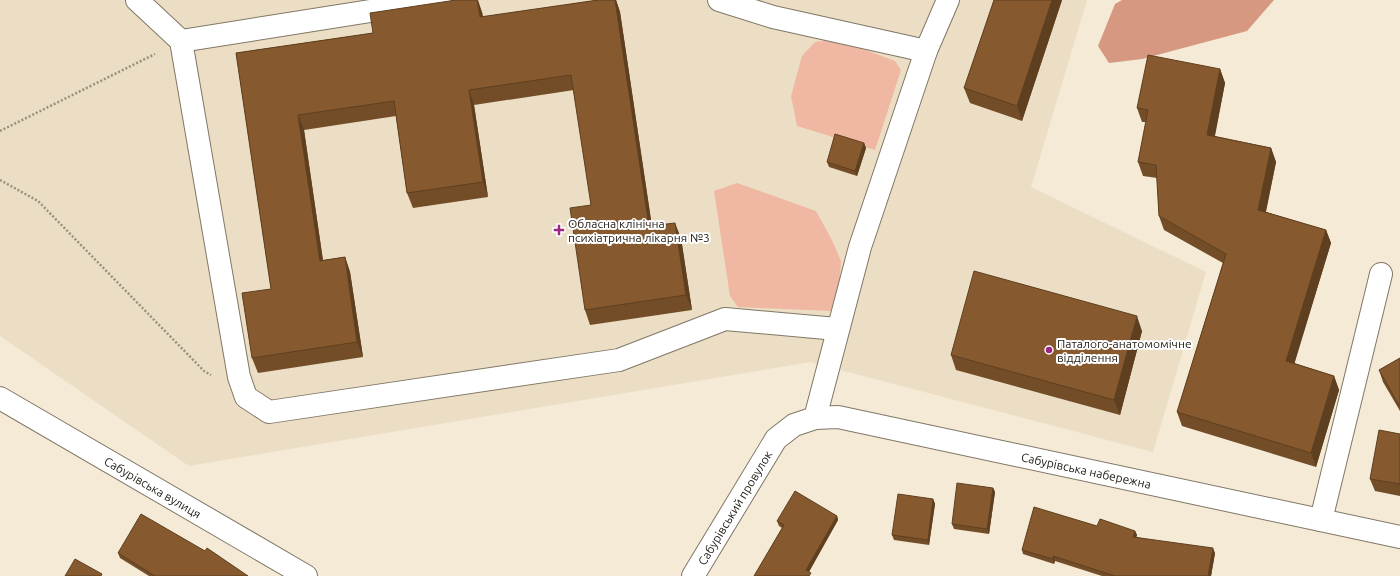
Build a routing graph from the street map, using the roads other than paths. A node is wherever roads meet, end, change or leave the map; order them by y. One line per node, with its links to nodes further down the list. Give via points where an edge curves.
1 (137, 0): 5 (street)
2 (440, 0): 5 (street)
3 (718, 0): 6 (street, via 773,17)
4 (948, 0): 6 (street)
5 (181, 41): 8 (street, via 239,377 246,397 269,412 619,360 724,319)
6 (926, 51): 8 (street, via 860,247)
7 (1381, 274): 12 (street)
8 (838, 330): 10 (street)
9 (0, 398): 14 (street, Сабурівська вулиця)
10 (815, 418): 11 (street, Сабурівська набережна, via 794,425); 12 (street, Сабурівська набережна, via 838,417)
11 (776, 439): 15 (street, Сабурівський провулок)
12 (1321, 520): 13 (street, Сабурівська набережна)
13 (1400, 537)
14 (306, 576)
15 (693, 576)

